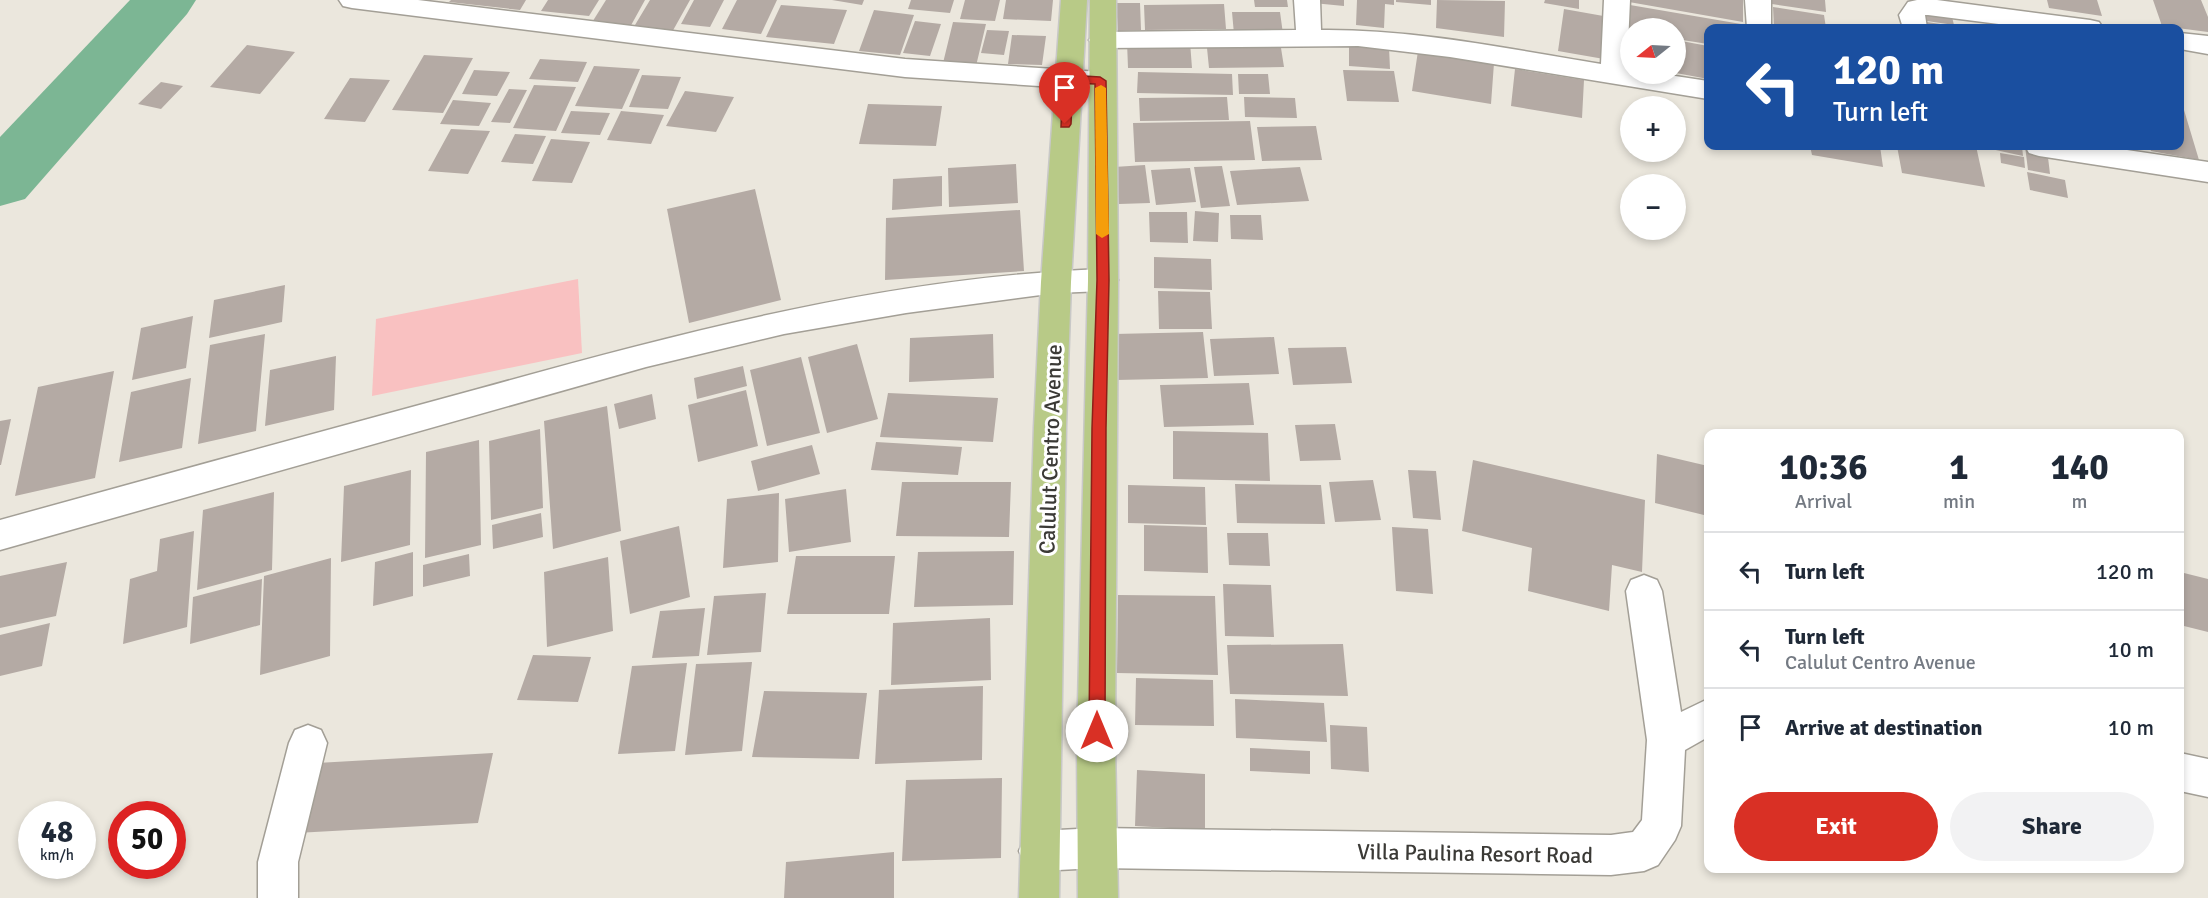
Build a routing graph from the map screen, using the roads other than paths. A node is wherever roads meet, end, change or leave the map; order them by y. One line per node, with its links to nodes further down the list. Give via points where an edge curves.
1 (352, 0): 15 (street, via 894,67)
2 (1074, 0): 15 (main road, Calulut Centro Avenue)
3 (1103, 0): 11 (main road)
4 (1307, 0): 10 (street)
5 (1617, 0): 14 (street)
6 (1758, 0): 7 (street)
7 (1758, 24)
8 (1914, 24): 9 (street, via 1912,15 1917,8 1928,7)
9 (2059, 24)
10 (1309, 37): 11 (street); 14 (street, via 1450,48)
11 (1102, 40): 16 (main road)
12 (2184, 42): 13 (street)
13 (2208, 45)
14 (1614, 75): 17 (street)
15 (1068, 79): 16 (street); 21 (main road, Calulut Centro Avenue)
16 (1100, 81): 20 (main road)
17 (1704, 89)
18 (2065, 150): 19 (street)
19 (2208, 172)
20 (1103, 280): 21 (street); 23 (main road)
21 (1056, 282): 22 (main road, Calulut Centro Avenue); 24 (street, via 906,301 772,324 634,358)
22 (1050, 427): 23 (main road); 32 (main road, Calulut Centro Avenue)
23 (1099, 428): 31 (main road)
24 (0, 535)
25 (1644, 591): 27 (street, Villa Paulina Resort Road)
26 (1704, 719): 27 (street)
27 (1666, 740): 31 (street, Villa Paulina Resort Road, via 1661,826 1644,851 1611,855)
28 (308, 743): 33 (street, via 278,861)
29 (2184, 773): 30 (street)
30 (2208, 778)
31 (1097, 848): 32 (street, Villa Paulina Resort Road); 35 (main road)
32 (1038, 851): 34 (main road, Calulut Centro Avenue)
33 (278, 898)
34 (1039, 898)
35 (1098, 898)

